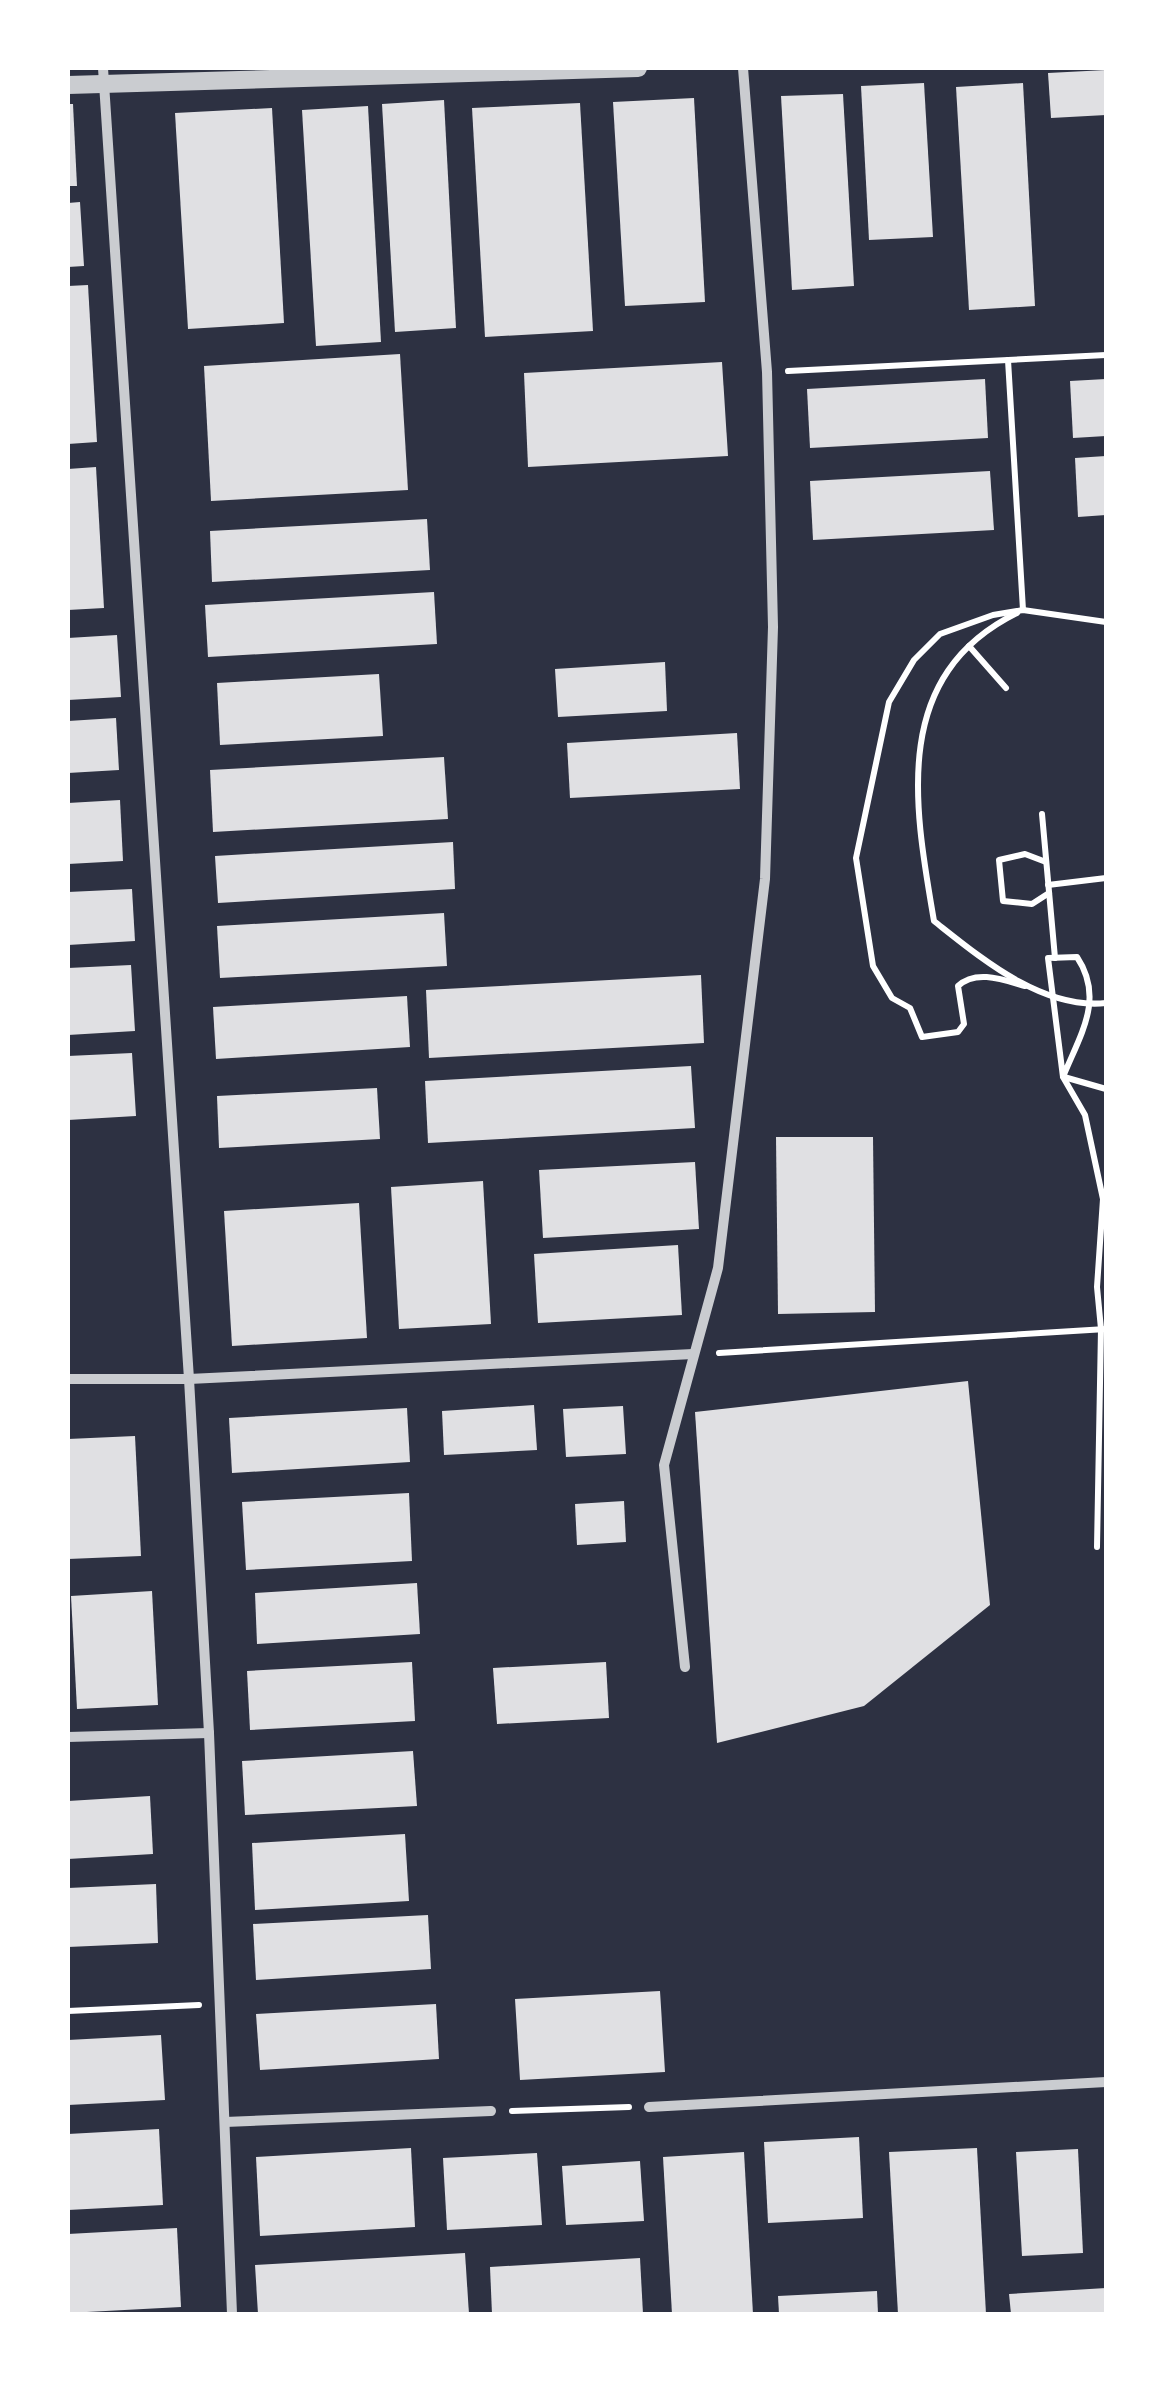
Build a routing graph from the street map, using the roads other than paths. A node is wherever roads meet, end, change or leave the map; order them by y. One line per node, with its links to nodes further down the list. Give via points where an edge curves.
1 (638, 68): 3 (street)
2 (743, 68): 5 (street, via 767,372 773,627 766,879 718,1268)
3 (104, 76): 4 (street); 6 (street)
4 (68, 85)
5 (694, 1354): 6 (street); 8 (street, via 664,1465)
6 (189, 1379): 7 (street); 9 (street)
7 (68, 1380)
8 (685, 1667)
9 (209, 1733): 10 (street); 14 (street)
10 (68, 1736)
11 (1106, 2082): 12 (street)
12 (649, 2107)
13 (491, 2111): 14 (street)
14 (225, 2122): 15 (street)
15 (232, 2314)

